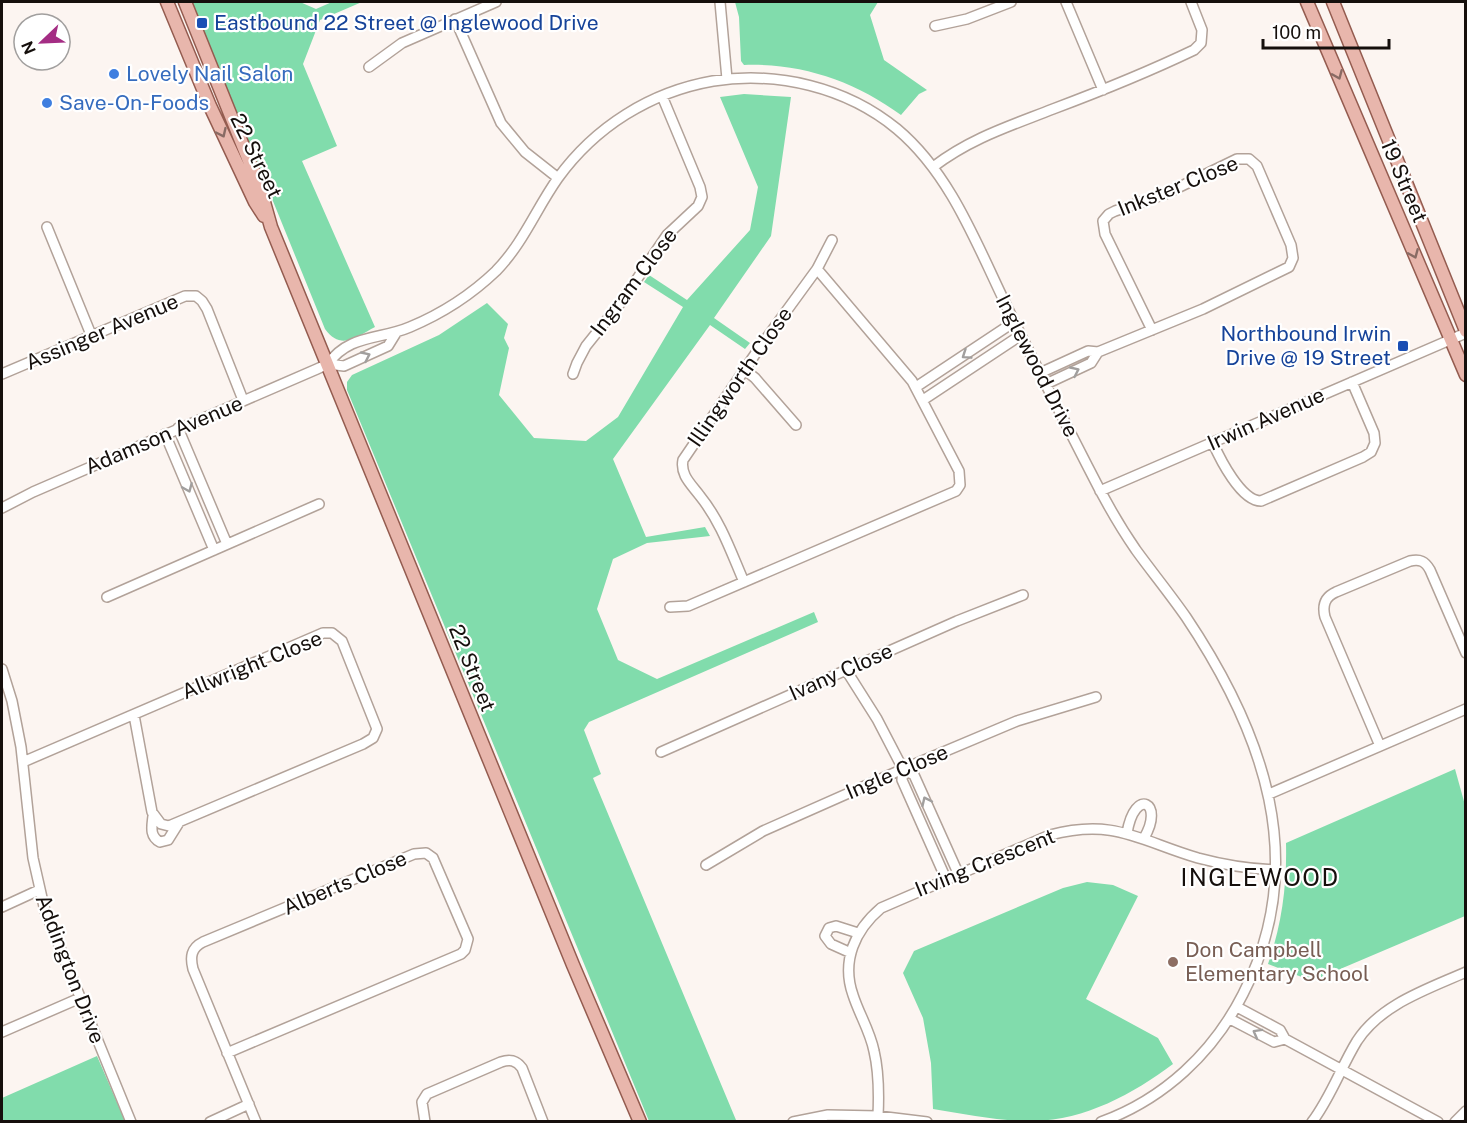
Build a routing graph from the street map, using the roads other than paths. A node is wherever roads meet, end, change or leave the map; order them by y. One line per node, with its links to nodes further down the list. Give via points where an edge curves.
1 (167, 2): 19 (main road, 22 Street, one-way to 19, via 210,106 255,202)
2 (185, 2): 19 (main road, 22 Street, via 260,188)
3 (496, 2): 10 (street)
4 (720, 2): 13 (street)
5 (1011, 2): 11 (street)
6 (1066, 2): 14 (street)
7 (1191, 2): 14 (street, via 1202,30 1199,47)
8 (1307, 2): 28 (main road, 19 Street, one-way to 28)
9 (1333, 2): 24 (main road, 19 Street)
10 (455, 19): 12 (street, via 402,43); 17 (street, via 501,123 525,152)
11 (935, 26)
12 (369, 67)
13 (728, 79): 15 (street, Inglewood Drive); 16 (street, Inglewood Drive, via 805,84 846,97 897,129)
14 (1103, 90): 16 (street, via 972,141)
15 (662, 96): 17 (street, Inglewood Drive, via 605,128); 34 (street, Ingram Close, via 700,187 701,201 667,235 622,302 586,346)
16 (933, 167): 22 (street, Inglewood Drive, via 960,210)
17 (558, 178): 25 (street, Inglewood Drive, via 524,236 497,270 450,306)
18 (47, 227): 27 (street)
19 (271, 227): 30 (main road, 22 Street)
20 (832, 240): 21 (street, Illingworth Close)
21 (817, 269): 31 (street, Illingworth Close); 38 (street)
22 (1014, 322): 26 (street, Inglewood Drive); 38 (street, one-way to 38)
23 (1152, 330): 23 (street, Inkster Close, via 1221,301 1292,263 1291,245 1257,166 1249,159 1237,159 1165,194 1115,211 1103,221 1105,234); 29 (street, Inkster Close)
24 (1466, 332): 28 (street, Irwin Avenue)
25 (396, 333): 30 (street, Inglewood Drive, via 369,338 338,351); 30 (street, Inglewood Drive, one-way to 25, via 344,366 388,346)
26 (1021, 335): 32 (street, Inglewood Drive); 40 (street)
27 (92, 337): 33 (street, Assinger Avenue); 39 (street, Assinger Avenue, via 185,296 196,296 207,309)
28 (1450, 339): 35 (main road, 19 Street); 36 (street, Irwin Avenue)
29 (1098, 352): 32 (street, Inkster Close, via 1088,351); 37 (street, Inkster Close, one-way to 29, via 1091,363)
30 (328, 364): 39 (street, Adamson Avenue); 97 (main road, 22 Street)
31 (745, 370): 41 (street); 50 (street, Illingworth Close, via 684,456 681,467 722,528)
32 (1040, 373): 37 (street, Inglewood Drive)
33 (2, 374)
34 (573, 374)
35 (1466, 375)
36 (1352, 382): 44 (street, Irwin Avenue); 44 (street, via 1375,439 1371,452 1363,457 1256,501 1243,492)
37 (1046, 384): 45 (street, Inglewood Drive)
38 (916, 387): 40 (street)
39 (243, 400): 42 (street, Adamson Avenue)
40 (923, 400): 50 (street, via 959,471 960,485 956,491)
41 (796, 425)
42 (178, 429): 43 (street, Adamson Avenue); 48 (street)
43 (165, 434): 47 (street, Adamson Avenue); 49 (street, one-way to 49)
44 (1213, 443): 45 (street, Irwin Avenue)
45 (1100, 491): 64 (street, Inglewood Drive, via 1133,545 1189,622 1223,680 1251,741)
46 (319, 504): 48 (street)
47 (2, 508)
48 (227, 544): 49 (street)
49 (214, 550): 52 (street)
50 (744, 582): 53 (street, via 688,606)
51 (1023, 595): 56 (street, Ivany Close)
52 (107, 597)
53 (670, 607)
54 (1466, 653): 60 (street, via 1430,570 1421,560 1410,561 1328,598 1323,606 1325,616)
55 (2, 669): 62 (street, Addington Drive)
56 (846, 670): 61 (street, Ivany Close); 63 (street)
57 (1096, 697): 63 (street, Ingle Close, via 1017,721)
58 (1466, 709): 60 (street)
59 (134, 714): 62 (street, Allwright Close); 65 (street, Allwright Close); 67 (street, Allwright Close, via 328,633 342,641 375,720 376,734 363,744)
60 (1380, 746): 64 (street)
61 (661, 752)
62 (23, 762): 75 (street, Addington Drive)
63 (903, 769): 66 (street, one-way to 63, via 914,775); 68 (street, via 902,780); 71 (street, Ingle Close, via 763,831)
64 (1269, 794): 72 (street, Inglewood Drive, via 1276,837)
65 (153, 816): 67 (street, via 164,825); 67 (street, Allwright Close, via 153,837 160,842 168,840)
66 (934, 819): 68 (street); 73 (street)
67 (178, 824)
68 (922, 825): 74 (street)
69 (1127, 833): 70 (street, Irving Crescent); 70 (street, via 1134,809 1144,804 1152,811); 73 (street, Irving Crescent, via 1096,828 1068,830)
70 (1144, 838): 72 (street, Irving Crescent, via 1212,862)
71 (706, 865)
72 (1276, 870): 81 (street, Inglewood Drive, via 1265,943)
73 (958, 873): 74 (street, Irving Crescent)
74 (946, 879): 77 (street, Irving Crescent, via 881,908)
75 (39, 890): 76 (street); 80 (street, Addington Drive)
76 (2, 907)
77 (858, 933): 78 (street, Irving Crescent); 78 (street, via 832,926 826,932 828,942)
78 (851, 952): 89 (street, Irving Crescent, via 849,983 875,1053)
79 (1466, 972): 86 (street, via 1414,994 1384,1014 1359,1038)
80 (80, 998): 83 (street); 92 (street, Addington Drive)
81 (1237, 1007): 82 (street, Inglewood Drive); 84 (street, via 1280,1030)
82 (1230, 1018): 84 (street, one-way to 82, via 1274,1042); 90 (street, Inglewood Drive, via 1186,1071)
83 (2, 1032)
84 (1285, 1039): 86 (street)
85 (227, 1053): 85 (street, Alberts Close, via 461,954 468,939 430,854 414,854 195,948 191,957 193,969); 87 (street, Alberts Close)
86 (1341, 1070): 101 (street); 102 (street)
87 (249, 1104): 93 (street); 94 (street, Alberts Close)
88 (1466, 1112): 103 (street)
89 (878, 1116): 91 (street); 99 (street)
90 (1127, 1117): 100 (street, Inglewood Drive)
91 (823, 1119): 98 (street)
92 (131, 1122)
93 (210, 1122)
94 (256, 1122)
95 (425, 1122): 96 (street, via 422,1102 427,1094 510,1060 522,1068)
96 (543, 1122)
97 (640, 1122)
98 (793, 1122)
99 (927, 1122)
100 (1101, 1122)
101 (1312, 1122)
102 (1438, 1122)
103 (1455, 1122)

